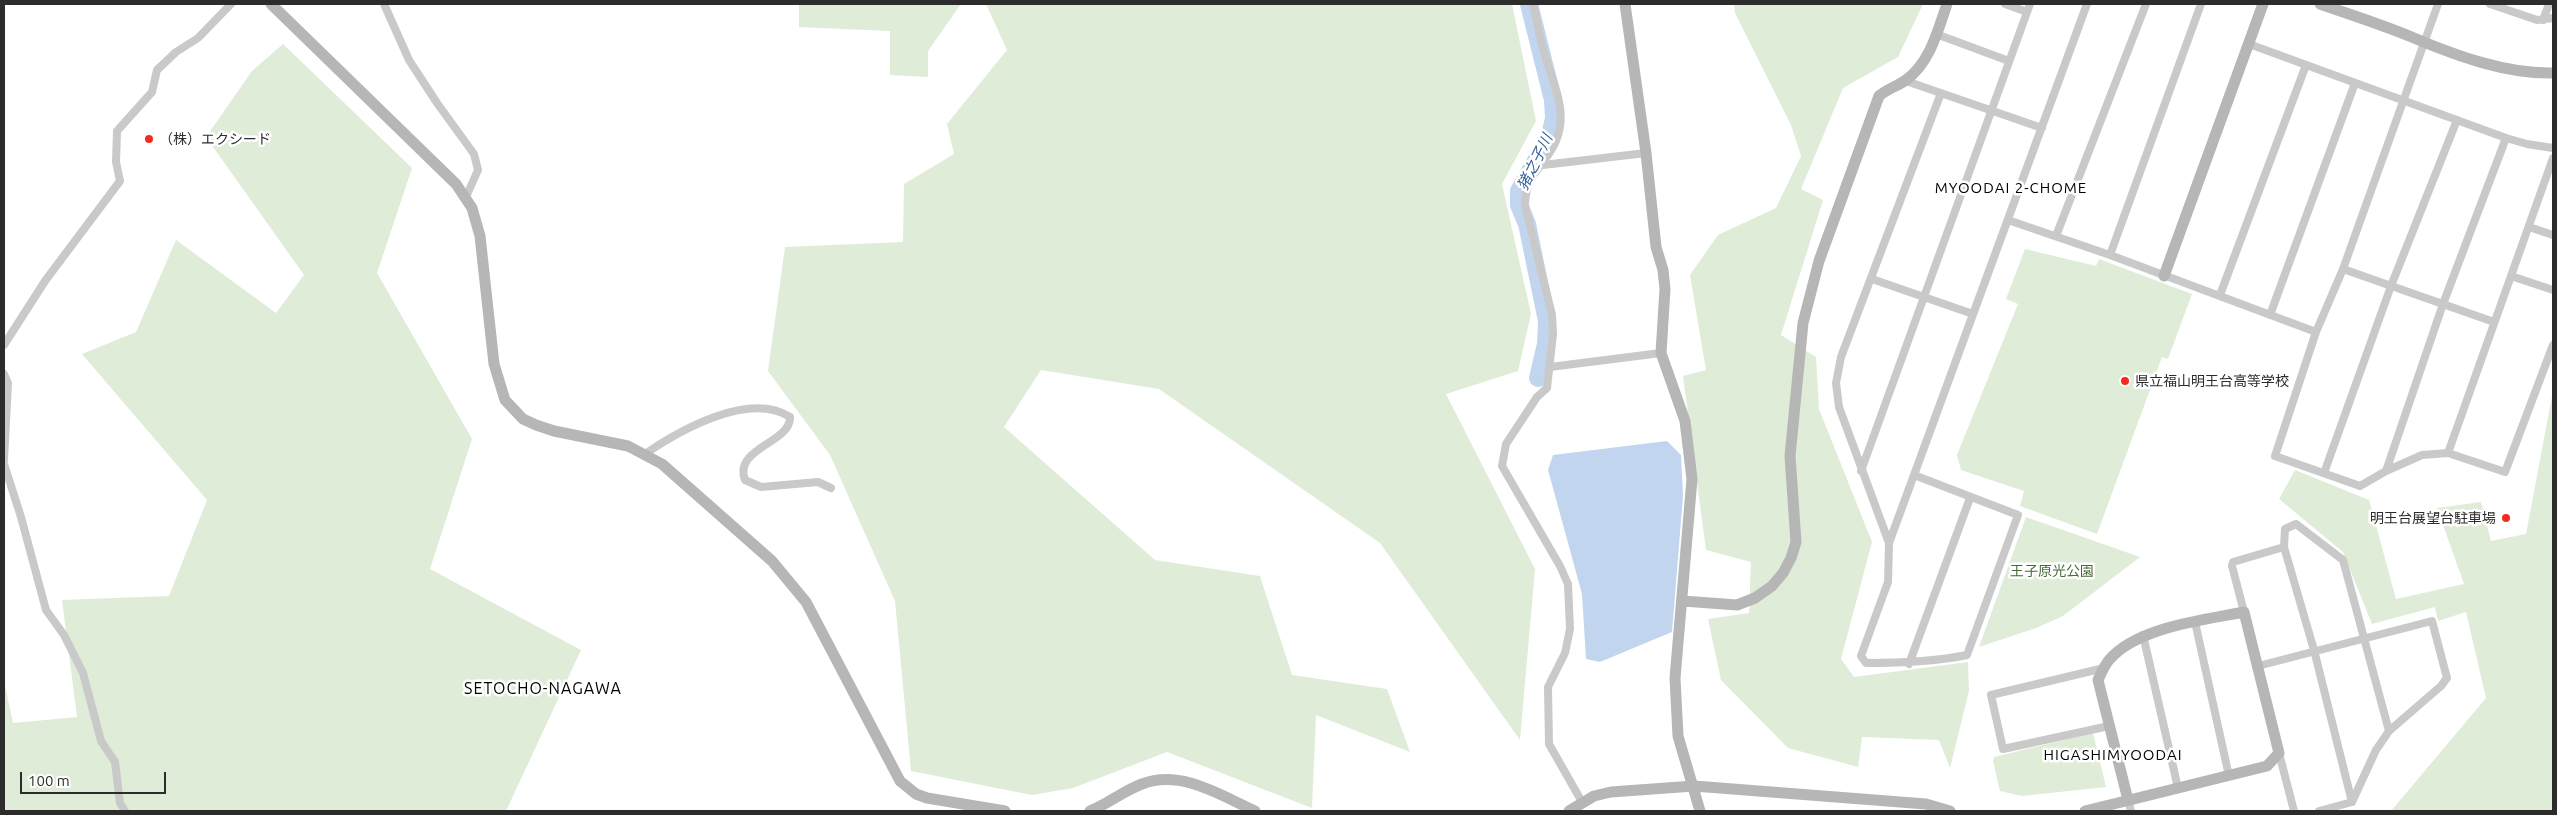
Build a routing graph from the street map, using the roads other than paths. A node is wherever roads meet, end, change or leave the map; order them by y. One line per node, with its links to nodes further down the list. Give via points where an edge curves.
1 (231, 4): 59 (street, via 198,38 157,70 152,92 117,131 116,162 120,182 45,281)
2 (271, 4): 40 (street)
3 (384, 4): 40 (street, via 409,60 474,154 478,170)
4 (1533, 4): 38 (street, via 1544,53 1560,97 1561,121 1556,140)
5 (1625, 4): 36 (street)
6 (1947, 4): 21 (street)
7 (2005, 4): 18 (street)
8 (2030, 4): 18 (street)
9 (2088, 4): 33 (street)
10 (2146, 4): 44 (street)
11 (2201, 4): 45 (street)
12 (2263, 4): 22 (street)
13 (2320, 4): 17 (street)
14 (2438, 4): 23 (street)
15 (2492, 4): 20 (street)
16 (2549, 4): 20 (street)
17 (2336, 6): 23 (street)
18 (2027, 12): 24 (street)
19 (2553, 18): 20 (street)
20 (2543, 20)
21 (1936, 34): 24 (street); 27 (street, via 1920,66)
22 (2249, 44): 25 (street); 47 (street)
23 (2424, 44): 26 (street, via 2510,70); 30 (street)
24 (2010, 61): 31 (street)
25 (2306, 65): 28 (street); 52 (street)
26 (2553, 73)
27 (1906, 81): 29 (street); 75 (street, via 1878,96 1819,261 1803,323 1790,456 1796,542 1791,558 1772,586 1755,598 1737,605)
28 (2355, 83): 30 (street); 56 (street)
29 (1941, 93): 31 (street); 49 (street)
30 (2405, 101): 32 (street); 46 (street)
31 (1993, 111): 33 (street); 53 (street)
32 (2457, 120): 34 (street); 50 (street)
33 (2042, 128): 41 (street)
34 (2506, 138): 35 (street); 54 (street)
35 (2553, 148)
36 (1646, 152): 38 (street); 61 (street, via 1656,247 1665,289)
37 (2553, 158): 39 (street)
38 (1543, 165): 62 (street, via 1532,174 1526,188 1525,205 1552,315)
39 (2550, 178): 42 (street)
40 (466, 197): 65 (street, via 480,236 494,364 504,400 523,419 536,425 628,446)
41 (2008, 220): 44 (street); 55 (street)
42 (2529, 227): 43 (street); 48 (street)
43 (2553, 235)
44 (2056, 236): 45 (street)
45 (2110, 255): 47 (street)
46 (2344, 269): 50 (street); 58 (street)
47 (2164, 276): 52 (street)
48 (2511, 276): 51 (street); 57 (street)
49 (1872, 279): 53 (street); 67 (street, via 1842,358 1836,383 1839,408)
50 (2391, 286): 54 (street); 69 (street)
51 (2553, 290)
52 (2220, 295): 56 (street)
53 (1922, 298): 55 (street); 67 (street)
54 (2443, 304): 57 (street); 68 (street)
55 (1974, 314): 70 (street)
56 (2270, 315): 58 (street)
57 (2494, 322): 64 (street)
58 (2316, 332): 69 (street, via 2275,456)
59 (4, 345)
60 (2553, 345): 64 (street, via 2505,472)
61 (1661, 353): 62 (street); 75 (street, via 1685,421 1690,452 1692,479)
62 (1550, 367): 90 (street, via 1547,388 1537,397 1506,444 1502,466 1568,584 1570,628 1565,653 1548,687 1549,744)
63 (4, 374): 66 (street, via 8,383)
64 (2448, 453): 68 (street, via 2422,455)
65 (645, 454): 71 (street, via 698,424 730,412 766,408 790,416 791,422 785,432 750,457 745,466 745,480 761,488 818,482); 94 (street, via 679,478 790,580 821,630 900,781 926,798)
66 (4, 462): 93 (street, via 46,610 64,635 83,673 101,741 115,762)
67 (1861, 471): 73 (street)
68 (2386, 471): 69 (street, via 2360,486)
69 (2324, 473)
70 (1914, 476): 72 (street); 73 (street)
71 (831, 488)
72 (1970, 498): 81 (street); 81 (street, via 2018,515 1967,655)
73 (1889, 543): 81 (street, via 1888,582 1861,656 1866,663)
74 (2284, 547): 76 (street, via 2233,562); 79 (street, via 2285,529 2296,524 2343,560); 80 (street)
75 (1683, 601): 88 (street, via 1675,709 1678,736)
76 (2244, 612): 77 (street); 82 (street)
77 (2194, 622): 78 (street); 87 (street)
78 (2143, 635): 83 (street, via 2109,659); 89 (street)
79 (2364, 639): 80 (street); 85 (street); 85 (street, via 2432,621 2447,678)
80 (2314, 650): 82 (street); 91 (street)
81 (1909, 664)
82 (2258, 666): 86 (street)
83 (2104, 668): 84 (street, via 2098,680); 84 (street, via 1991,695 2003,749)
84 (2110, 726): 92 (street)
85 (2389, 731): 91 (street, via 2376,750)
86 (2279, 752): 87 (street, via 2267,766); 101 (street)
87 (2229, 776): 89 (street)
88 (1694, 786): 90 (street, via 1611,792); 98 (street); 99 (street, via 1926,804)
89 (2178, 788): 92 (street)
90 (1582, 802): 97 (street)
91 (2352, 802): 102 (street)
92 (2130, 806): 100 (street)
93 (124, 811)
94 (1005, 811)
95 (1090, 811): 96 (street, via 1140,784 1170,778 1187,781)
96 (1255, 811)
97 (1569, 811)
98 (1700, 811)
99 (1950, 811)
100 (2085, 811)
101 (2294, 811)
102 (2319, 811)

